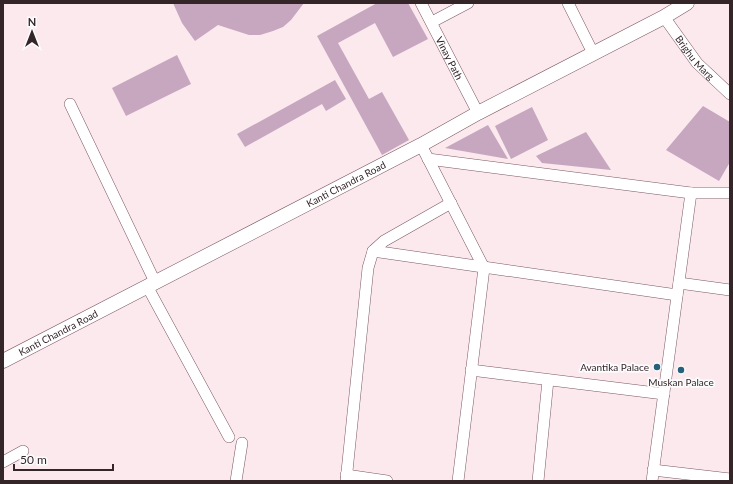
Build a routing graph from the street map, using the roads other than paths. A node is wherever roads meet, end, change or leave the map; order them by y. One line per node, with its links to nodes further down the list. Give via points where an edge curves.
1 (421, 3): 6 (street, Vinay Path)
2 (468, 3): 6 (street)
3 (568, 3): 7 (street)
4 (687, 3): 5 (street, Kanti Chandra Road)
5 (664, 17): 7 (street, Kanti Chandra Road); 8 (street, Brighu Marg, via 697,63)
6 (432, 22): 10 (street, Vinay Path)
7 (593, 53): 10 (street, Kanti Chandra Road)
8 (730, 94)
9 (70, 104): 18 (street)
10 (478, 113): 11 (street, Kanti Chandra Road)
11 (421, 145): 12 (street); 18 (street, Kanti Chandra Road)
12 (428, 159): 13 (street); 15 (street)
13 (691, 193): 14 (street); 19 (street)
14 (730, 193)
15 (451, 203): 16 (street, via 384,241); 17 (street)
16 (373, 252): 17 (street); 30 (street, via 368,268)
17 (484, 268): 19 (street); 22 (street)
18 (151, 284): 21 (street, Kanti Chandra Road); 25 (street)
19 (678, 289): 20 (street); 24 (street)
20 (730, 290)
21 (3, 361)
22 (471, 370): 23 (street); 34 (street)
23 (548, 380): 24 (street); 35 (street)
24 (664, 394): 29 (street)
25 (229, 437)
26 (242, 443): 32 (street)
27 (23, 451): 28 (street)
28 (3, 462)
29 (653, 476): 31 (street)
30 (346, 478): 33 (street)
31 (730, 479)
32 (236, 481)
33 (387, 481)
34 (458, 481)
35 (538, 481)

